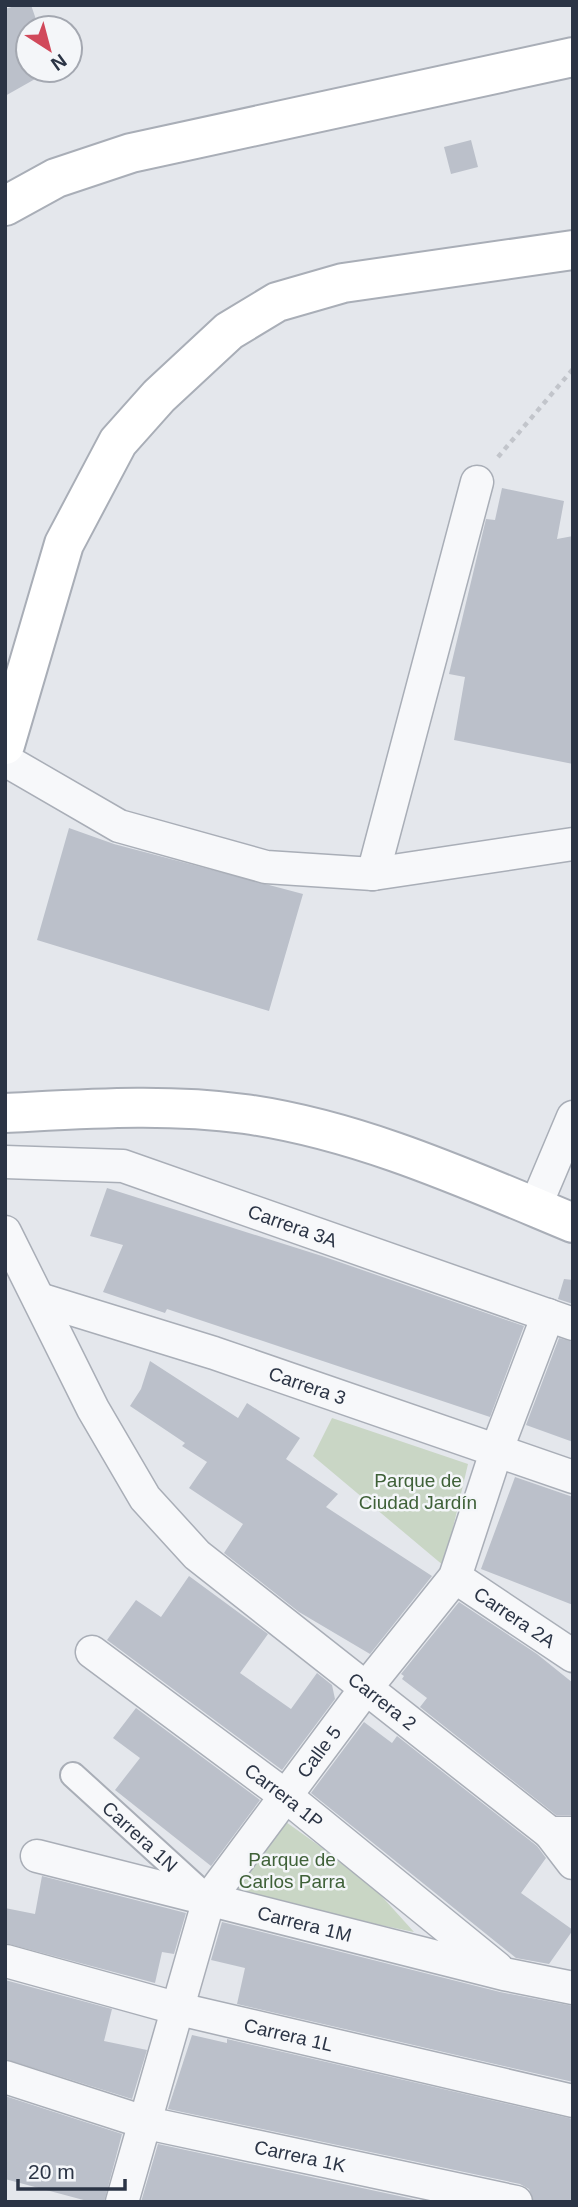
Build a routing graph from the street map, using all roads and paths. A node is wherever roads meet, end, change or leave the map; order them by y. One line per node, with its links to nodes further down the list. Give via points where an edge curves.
1 (573, 57): 2 (main road, via 131,153 55,178)
2 (5, 206)
3 (573, 250): 6 (main road, via 342,283 277,302 229,331 159,396 112,454 64,544)
4 (573, 369): 5 (path)
5 (477, 482): 9 (street)
6 (5, 745)
7 (5, 760): 9 (street, via 120,826 266,867)
8 (571, 837): 9 (street)
9 (373, 874)
10 (5, 1113): 13 (main road, via 149,1107 245,1114 363,1140)
11 (573, 1117): 13 (street)
12 (5, 1162): 17 (street, Carrera 3A, via 123,1166)
13 (535, 1207): 14 (main road)
14 (573, 1223)
15 (5, 1232): 16 (street, Carrera 2)
16 (39, 1299): 18 (street, Carrera 3); 23 (street, Carrera 2, via 93,1409 145,1498 197,1555)
17 (560, 1319): 18 (street, Calle 5)
18 (497, 1449): 19 (street, Carrera 3); 20 (street, Calle 5)
19 (573, 1477)
20 (455, 1577): 22 (street, Carrera 2A); 23 (street, Calle 5)
21 (92, 1652): 25 (street, Carrera 1P)
22 (573, 1656)
23 (366, 1688): 25 (street, Calle 5); 26 (street, Carrera 2)
24 (73, 1774): 29 (street, Carrera 1N)
25 (287, 1797): 29 (street, Calle 5); 31 (street, Carrera 1P)
26 (561, 1833): 28 (street, Carrera 2)
27 (37, 1856): 29 (street, Carrera 1M)
28 (573, 1863)
29 (209, 1899): 31 (street, Carrera 1M); 33 (street, Calle 5)
30 (6, 1961): 33 (street, Carrera 1L)
31 (504, 1973): 32 (street, Carrera 1M)
32 (573, 1988)
33 (179, 2009): 35 (street, Carrera 1L); 36 (street, Calle 5)
34 (5, 2077): 36 (street, Carrera 1K)
35 (573, 2101)
36 (147, 2123): 37 (street, Calle 5); 38 (street, Carrera 1K)
37 (122, 2202)
38 (516, 2202)

